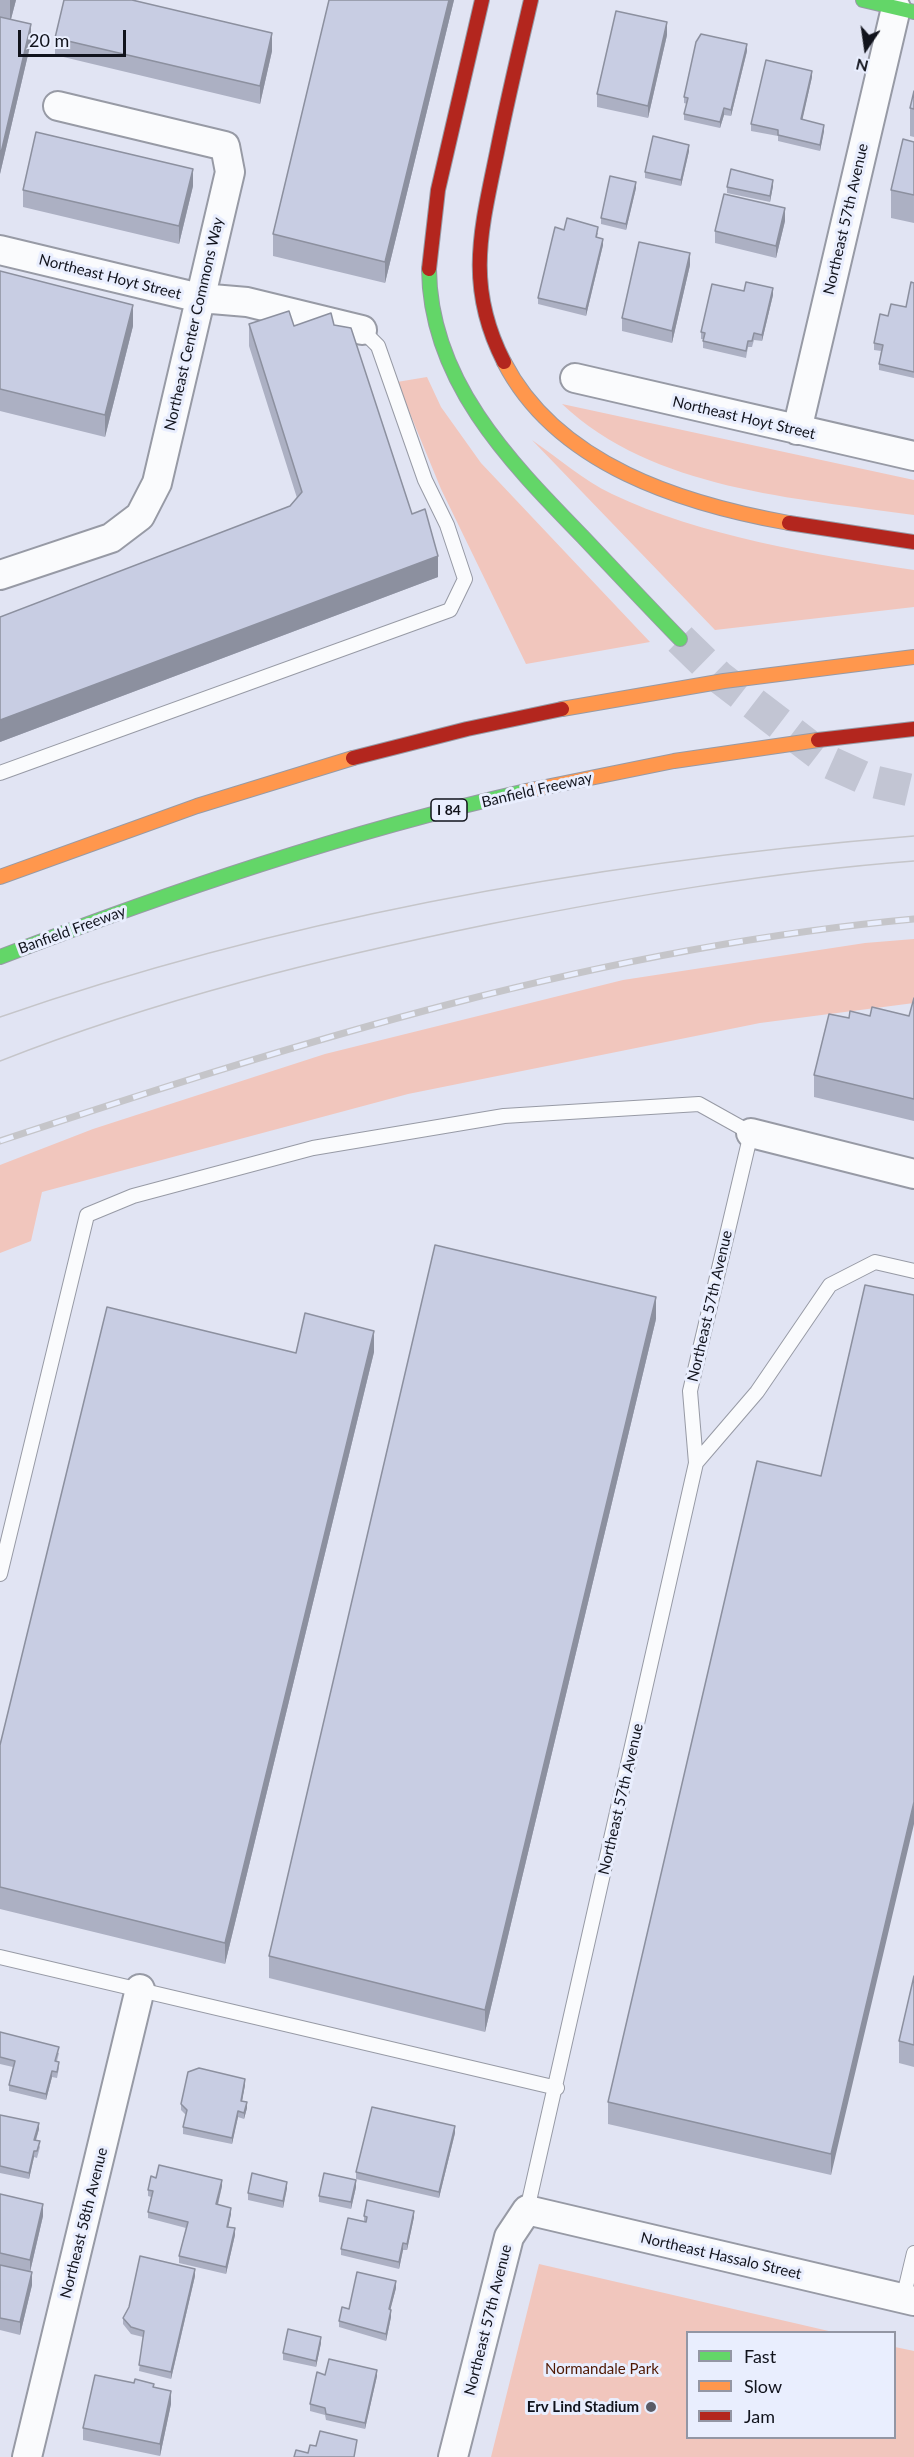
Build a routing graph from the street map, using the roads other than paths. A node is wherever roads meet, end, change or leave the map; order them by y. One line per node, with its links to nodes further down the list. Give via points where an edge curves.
1 (482, 0): 14 (main road, via 433,225 429,280 437,336 454,381 481,425 519,471)
2 (531, 0): 12 (main road, via 480,234 484,312 497,351 519,390 580,449 637,481 737,512 813,528)
3 (863, 0): 4 (main road)
4 (905, 10): 10 (street, Northeast 57th Avenue)
5 (58, 106): 7 (street, Northeast Center Commons Way, via 225,147 230,172)
6 (0, 250): 7 (street, Northeast Hoyt Street)
7 (200, 298): 8 (street, Northeast Hoyt Street, via 247,302); 13 (street, Northeast Center Commons Way, via 157,483 140,516 111,538)
8 (362, 330): 17 (lane, via 378,346 465,579 450,610)
9 (575, 378): 10 (street, Northeast Hoyt Street)
10 (797, 430): 11 (street, Northeast Hoyt Street)
11 (914, 456)
12 (914, 542)
13 (0, 575)
14 (680, 639)
15 (914, 657): 18 (main road, via 797,669 522,717 266,785 138,826)
16 (914, 729): 19 (main road, Banfield Freeway / I 84, via 674,761 416,818 288,855)
17 (0, 773)
18 (0, 877)
19 (0, 957)
20 (751, 1134): 21 (street); 23 (lane, Northeast 57th Avenue, via 690,1391); 24 (lane, via 699,1104 504,1116 313,1148 133,1196 87,1215)
21 (914, 1174)
22 (914, 1271): 23 (lane, via 875,1262 830,1285 758,1392)
23 (696, 1463): 27 (lane, Northeast 57th Avenue)
24 (0, 1574)
25 (0, 1957): 26 (lane)
26 (140, 1989): 27 (lane); 31 (street, Northeast 58th Avenue)
27 (557, 2088): 28 (lane, Northeast 57th Avenue)
28 (527, 2210): 30 (street, Northeast Hassalo Street); 32 (street, Northeast 57th Avenue, via 509,2237)
29 (914, 2253): 30 (lane)
30 (908, 2300)
31 (27, 2457)
32 (453, 2457)

